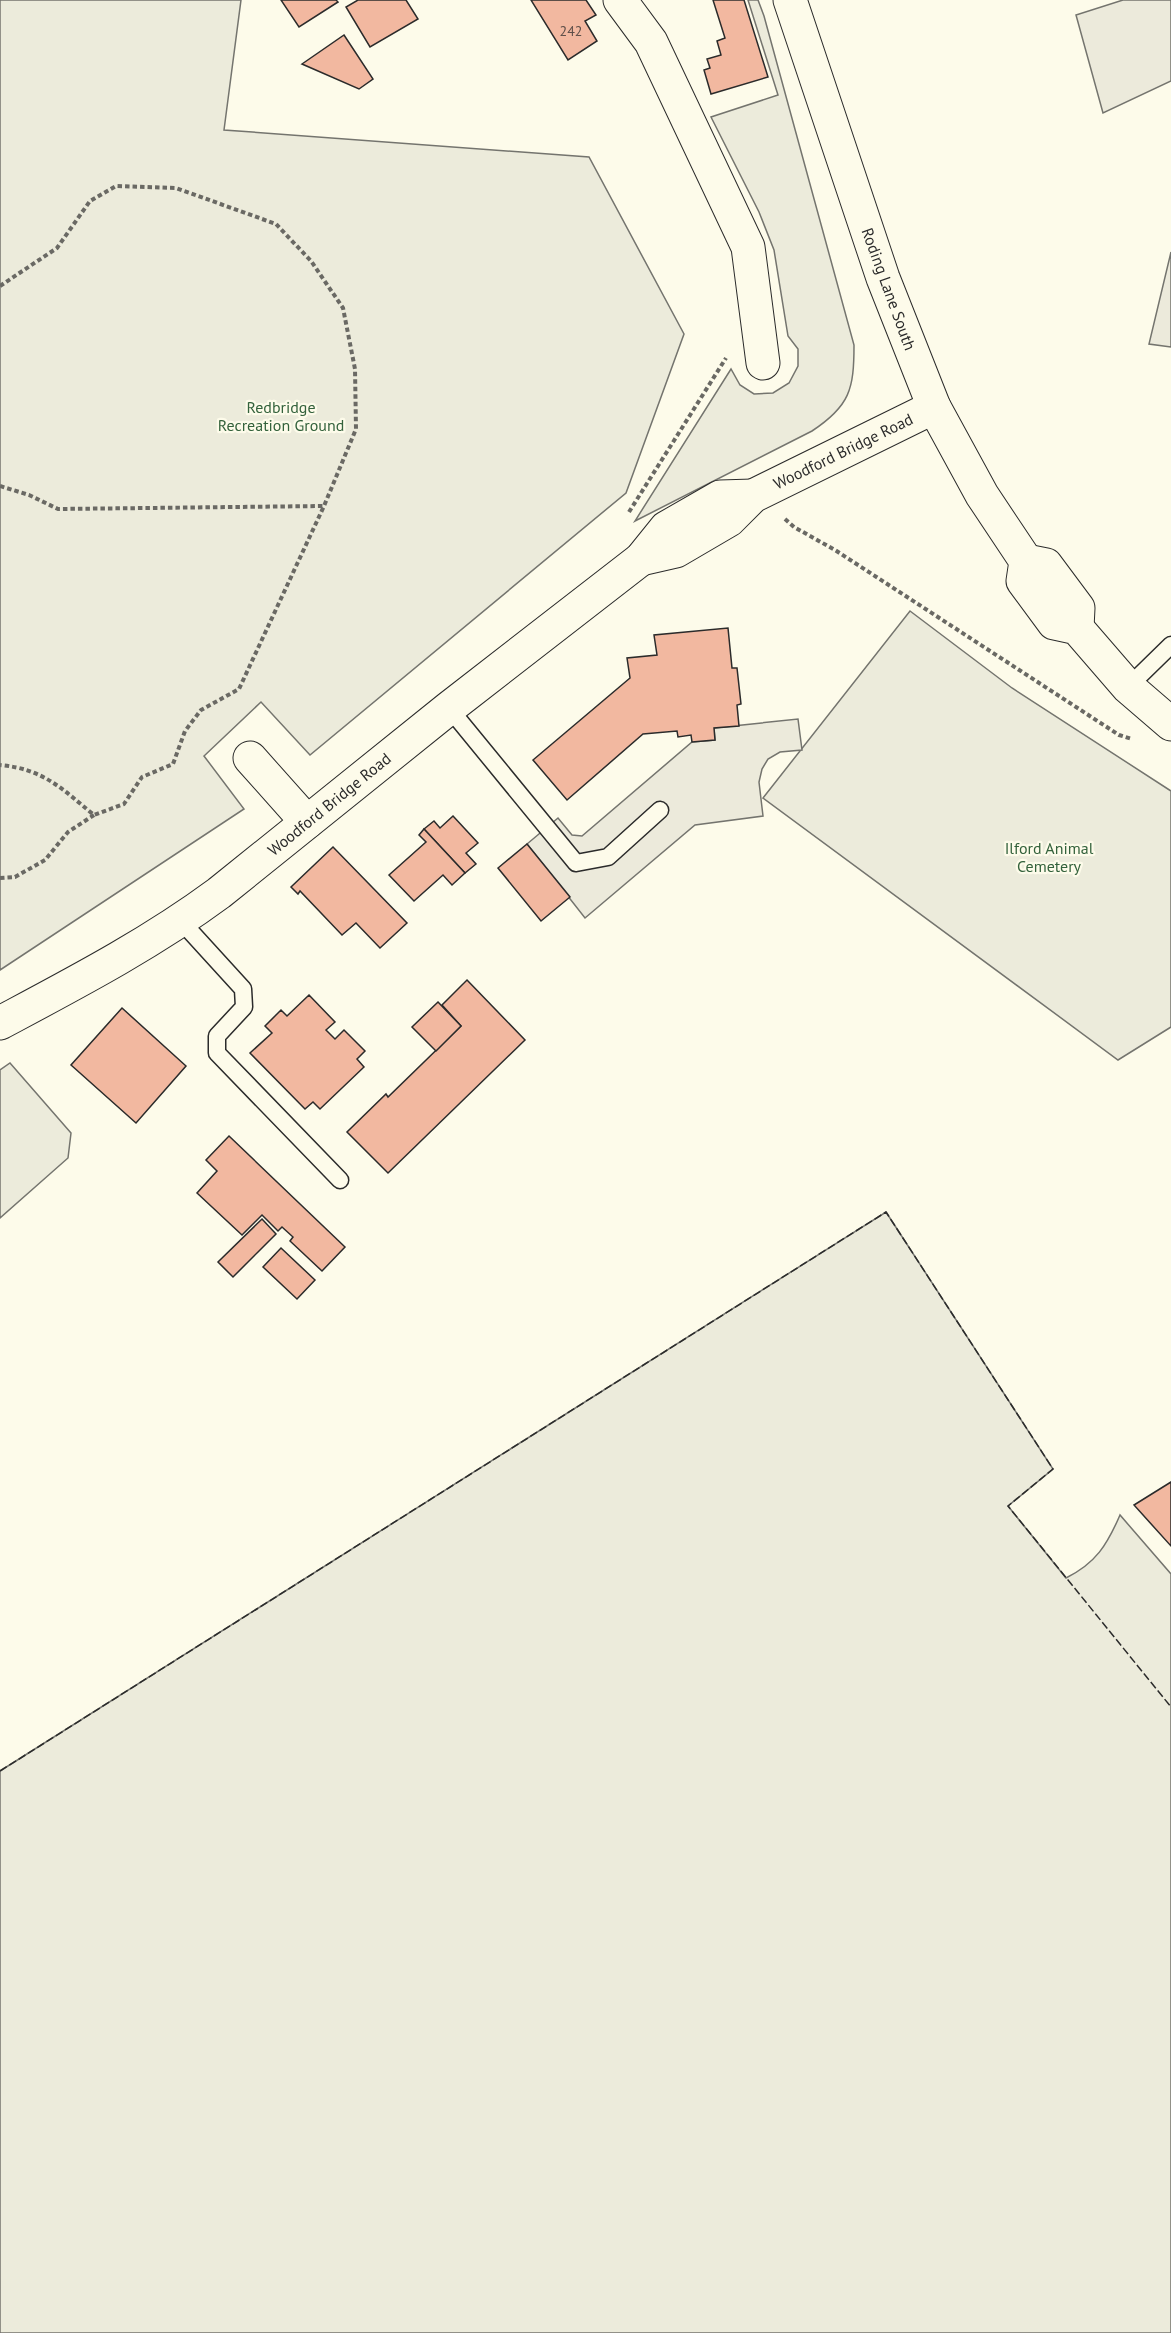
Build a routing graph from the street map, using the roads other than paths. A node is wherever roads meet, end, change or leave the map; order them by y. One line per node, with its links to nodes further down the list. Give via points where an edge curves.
1 (620, 0): 3 (street, via 651,42 748,247)
2 (790, 0): 4 (street, Roding Lane South, via 883,278)
3 (763, 363)
4 (934, 407): 5 (street, Woodford Bridge Road); 10 (street, Roding Lane South, via 1054,623 1077,618)
5 (759, 493): 6 (street, Woodford Bridge Road); 7 (street, Woodford Bridge Road, via 729,520)
6 (720, 497): 7 (lane); 8 (street, Woodford Bridge Road, via 666,528)
7 (676, 551): 8 (street, Woodford Bridge Road)
8 (641, 559): 11 (street, Woodford Bridge Road)
9 (1171, 645): 10 (lane)
10 (1128, 687): 12 (street, Roding Lane South)
11 (449, 708): 14 (lane, via 576,863 608,857); 15 (street, Woodford Bridge Road)
12 (1171, 724)
13 (250, 758): 15 (street)
14 (660, 810)
15 (307, 822): 16 (street, Woodford Bridge Road)
16 (181, 921): 17 (street, Woodford Bridge Road); 18 (lane, via 243,989 244,1007 217,1036 217,1053)
17 (0, 1023)
18 (340, 1180)

